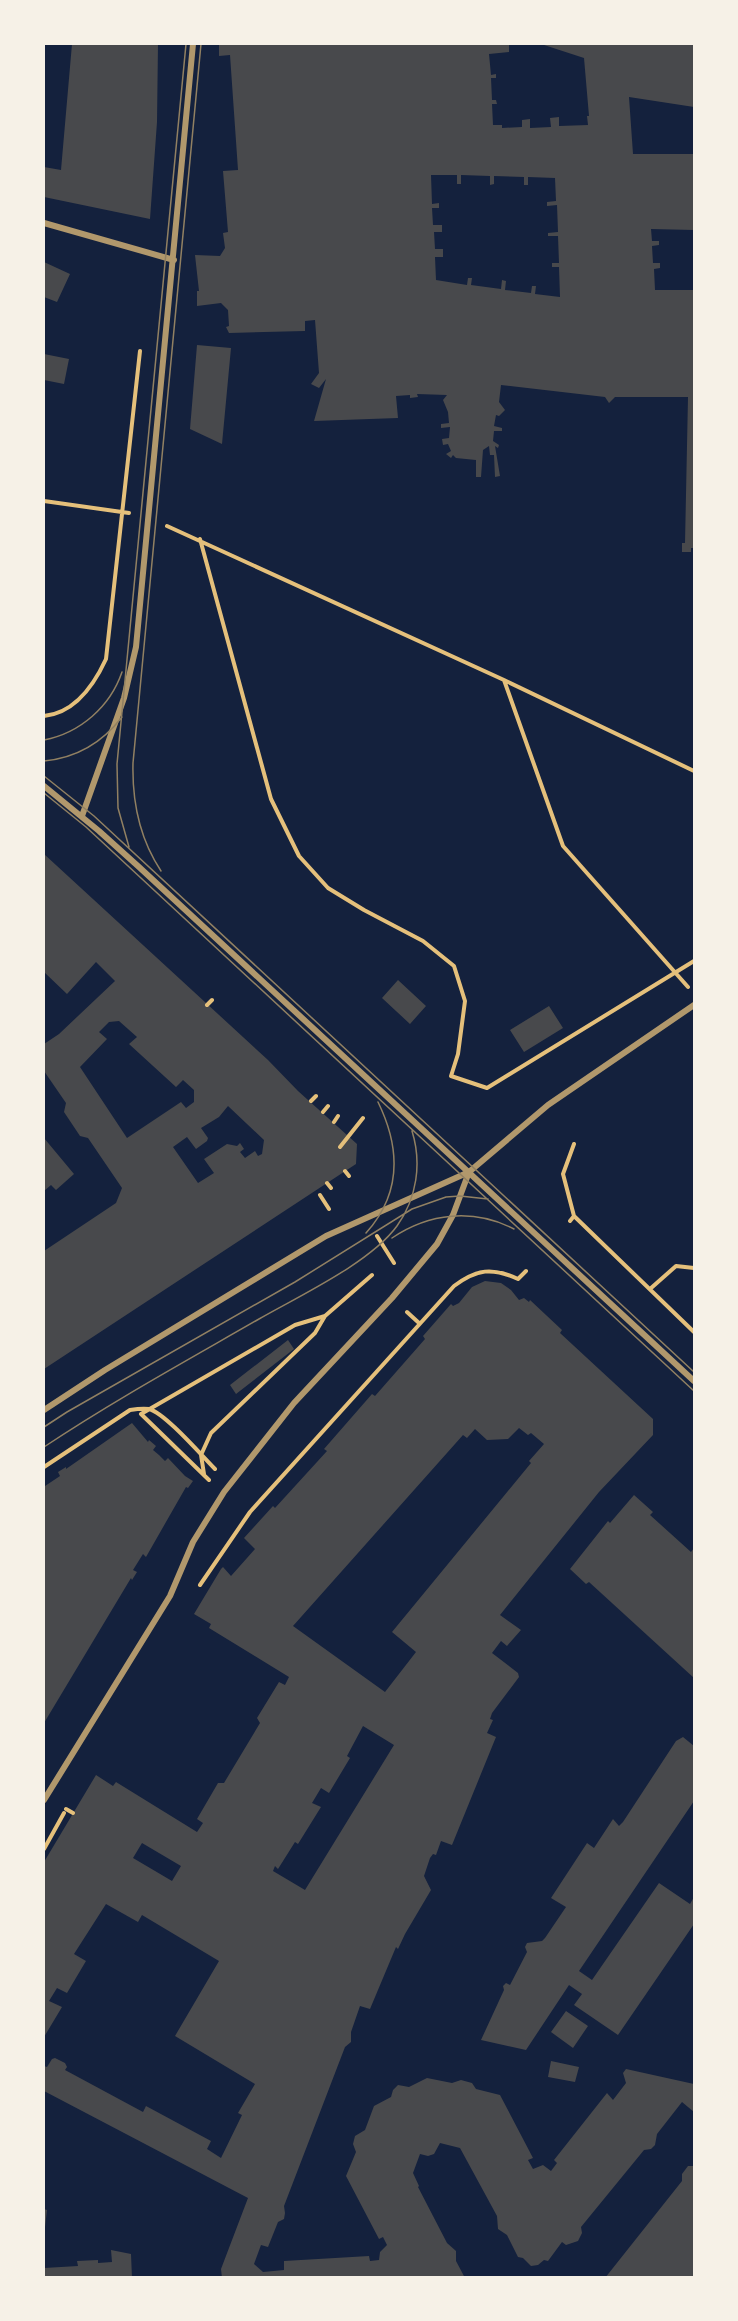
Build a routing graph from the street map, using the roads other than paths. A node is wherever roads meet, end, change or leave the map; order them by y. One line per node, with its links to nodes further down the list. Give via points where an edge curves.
1 (194, 44): 3 (street)
2 (44, 223): 3 (street)
3 (174, 260): 5 (street, via 136,647 124,698)
4 (44, 786): 5 (street)
5 (82, 816): 7 (street)
6 (694, 1005): 7 (street, via 548,1105)
7 (469, 1172): 8 (street); 9 (street, via 326,1236); 10 (street, via 442,1235 399,1289 300,1396 231,1482 201,1528 170,1596)
8 (694, 1381)
9 (44, 1410)
10 (44, 1800)

